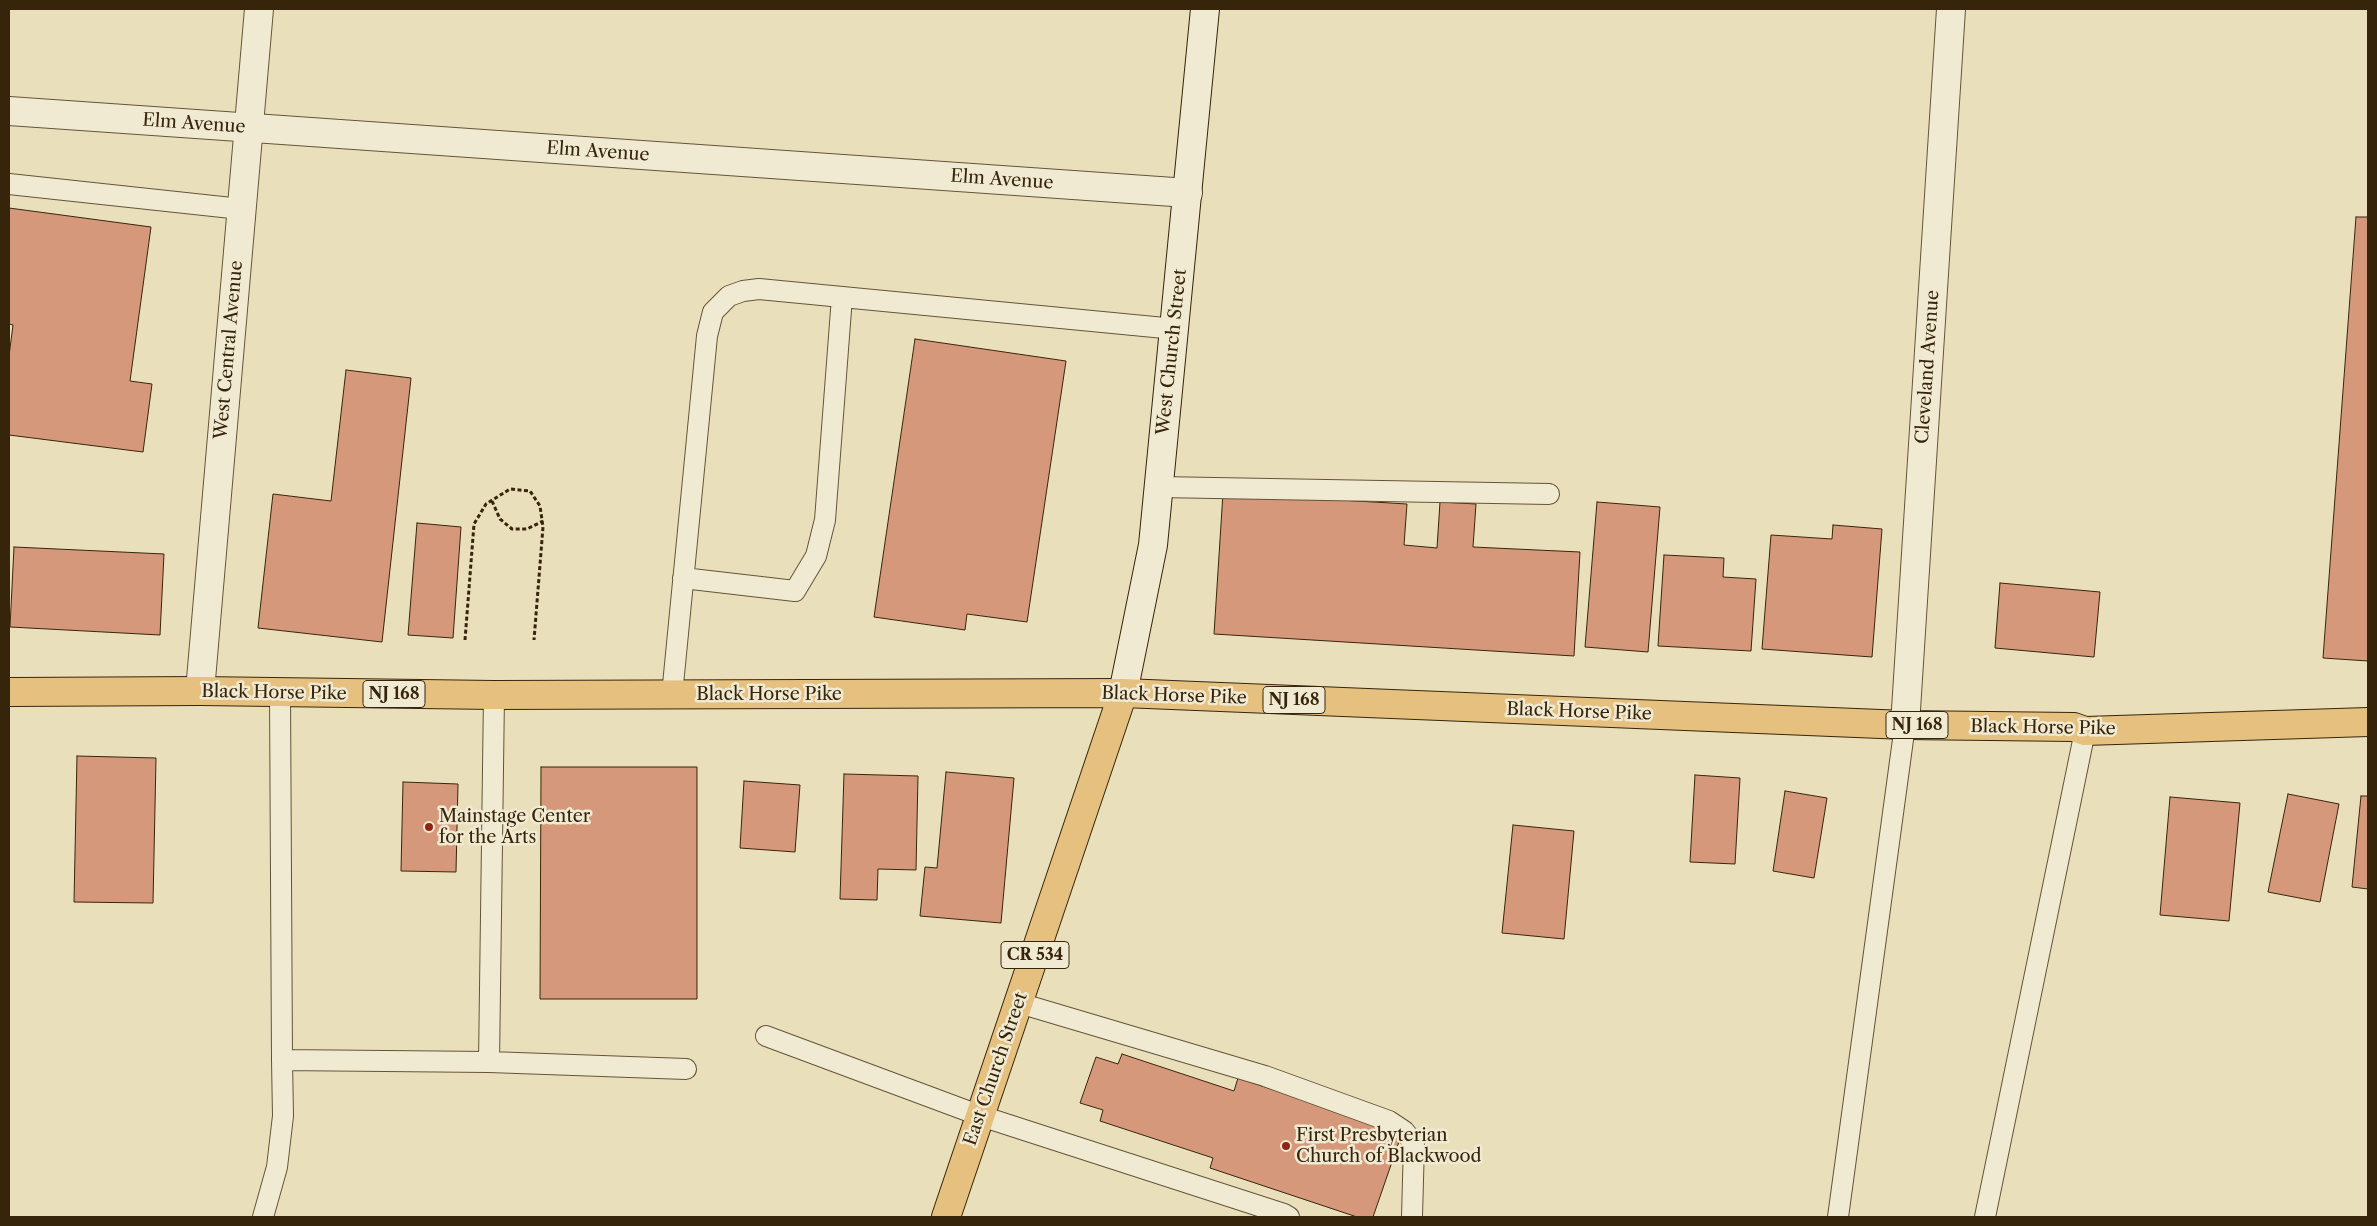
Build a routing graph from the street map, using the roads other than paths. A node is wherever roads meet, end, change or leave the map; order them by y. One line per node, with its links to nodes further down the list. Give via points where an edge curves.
1 (259, 9): 5 (street, West Central Avenue)
2 (1205, 9): 7 (street, West Church Street / CR 534)
3 (1951, 9): 21 (street, Cleveland Avenue)
4 (9, 111): 5 (street, Elm Avenue)
5 (248, 127): 7 (street, Elm Avenue); 8 (street, West Central Avenue)
6 (9, 184): 8 (lane)
7 (1188, 193): 10 (street, West Church Street / CR 534)
8 (240, 209): 15 (street, West Central Avenue)
9 (842, 297): 10 (lane); 13 (lane, via 758,289 729,296 713,312 707,336); 13 (lane, via 825,520 816,556 795,590)
10 (1174, 329): 11 (street, West Church Street / CR 534)
11 (1159, 488): 12 (lane); 17 (street, West Church Street / CR 534, via 1153,544)
12 (1549, 494)
13 (683, 578): 18 (lane)
14 (9, 692): 15 (main road, Black Horse Pike / NJ 168)
15 (200, 692): 16 (main road, Black Horse Pike / NJ 168)
16 (280, 693): 19 (main road, Black Horse Pike / NJ 168); 25 (lane)
17 (1123, 694): 18 (main road, Black Horse Pike / NJ 168); 21 (main road, Black Horse Pike / NJ 168); 23 (main road, East Church Street / CR 534)
18 (672, 695): 19 (main road, Black Horse Pike / NJ 168)
19 (494, 696): 26 (lane)
20 (2368, 722): 22 (main road, Black Horse Pike / NJ 168)
21 (1905, 725): 22 (main road, Black Horse Pike / NJ 168, via 2074,727); 33 (lane)
22 (2085, 731): 34 (lane)
23 (1019, 1003): 28 (main road, East Church Street / CR 534); 32 (lane, via 1265,1076 1389,1121 1414,1143)
24 (766, 1036): 28 (lane)
25 (282, 1060): 26 (lane); 29 (lane, via 283,1116 278,1167)
26 (489, 1062): 27 (lane)
27 (686, 1069)
28 (980, 1116): 30 (main road, East Church Street / CR 534); 31 (lane)
29 (263, 1217)
30 (946, 1217)
31 (1289, 1217)
32 (1412, 1217)
33 (1838, 1217)
34 (1985, 1217)

